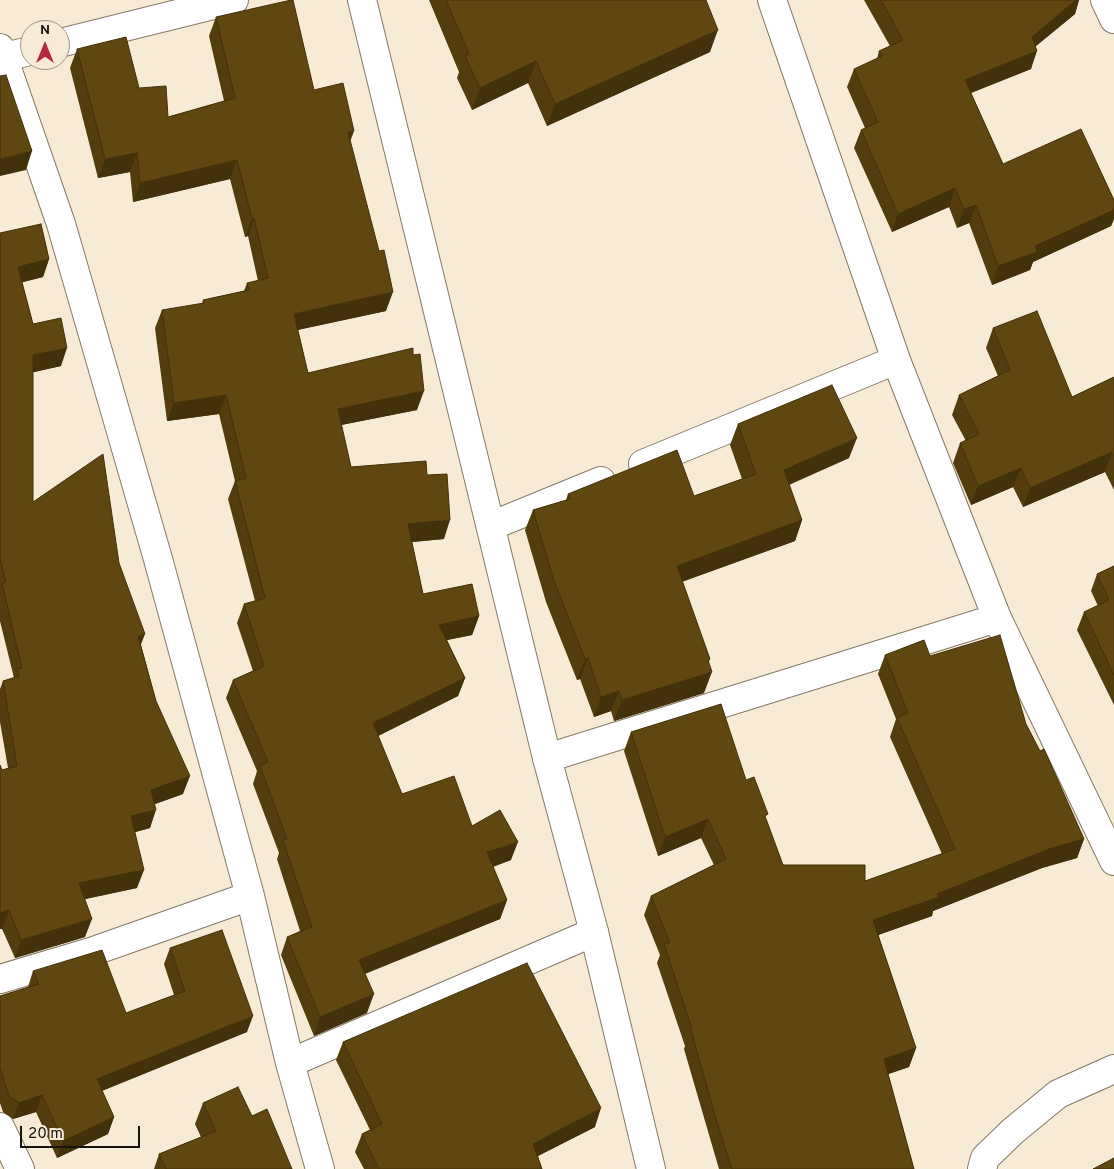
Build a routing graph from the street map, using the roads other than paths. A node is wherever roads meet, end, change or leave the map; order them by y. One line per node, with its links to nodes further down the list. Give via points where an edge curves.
1 (234, 0): 6 (street)
2 (362, 0): 10 (street)
3 (772, 0): 9 (street)
4 (1105, 0): 5 (street)
5 (1114, 20)
6 (70, 41)
7 (20, 52): 8 (street)
8 (1, 54): 14 (street, via 61,224)
9 (896, 360): 10 (street); 11 (street)
10 (491, 526): 12 (street)
11 (997, 618): 12 (street); 13 (street)
12 (547, 758): 15 (street)
13 (1114, 861)
14 (250, 896): 16 (street, via 90,952); 17 (street)
15 (594, 932): 17 (street); 22 (street)
16 (0, 979)
17 (290, 1063): 21 (street)
18 (1114, 1069): 23 (street, via 1058,1094 1013,1130 985,1158)
19 (0, 1127): 20 (street)
20 (20, 1169)
21 (320, 1169)
22 (651, 1169)
23 (982, 1169)

